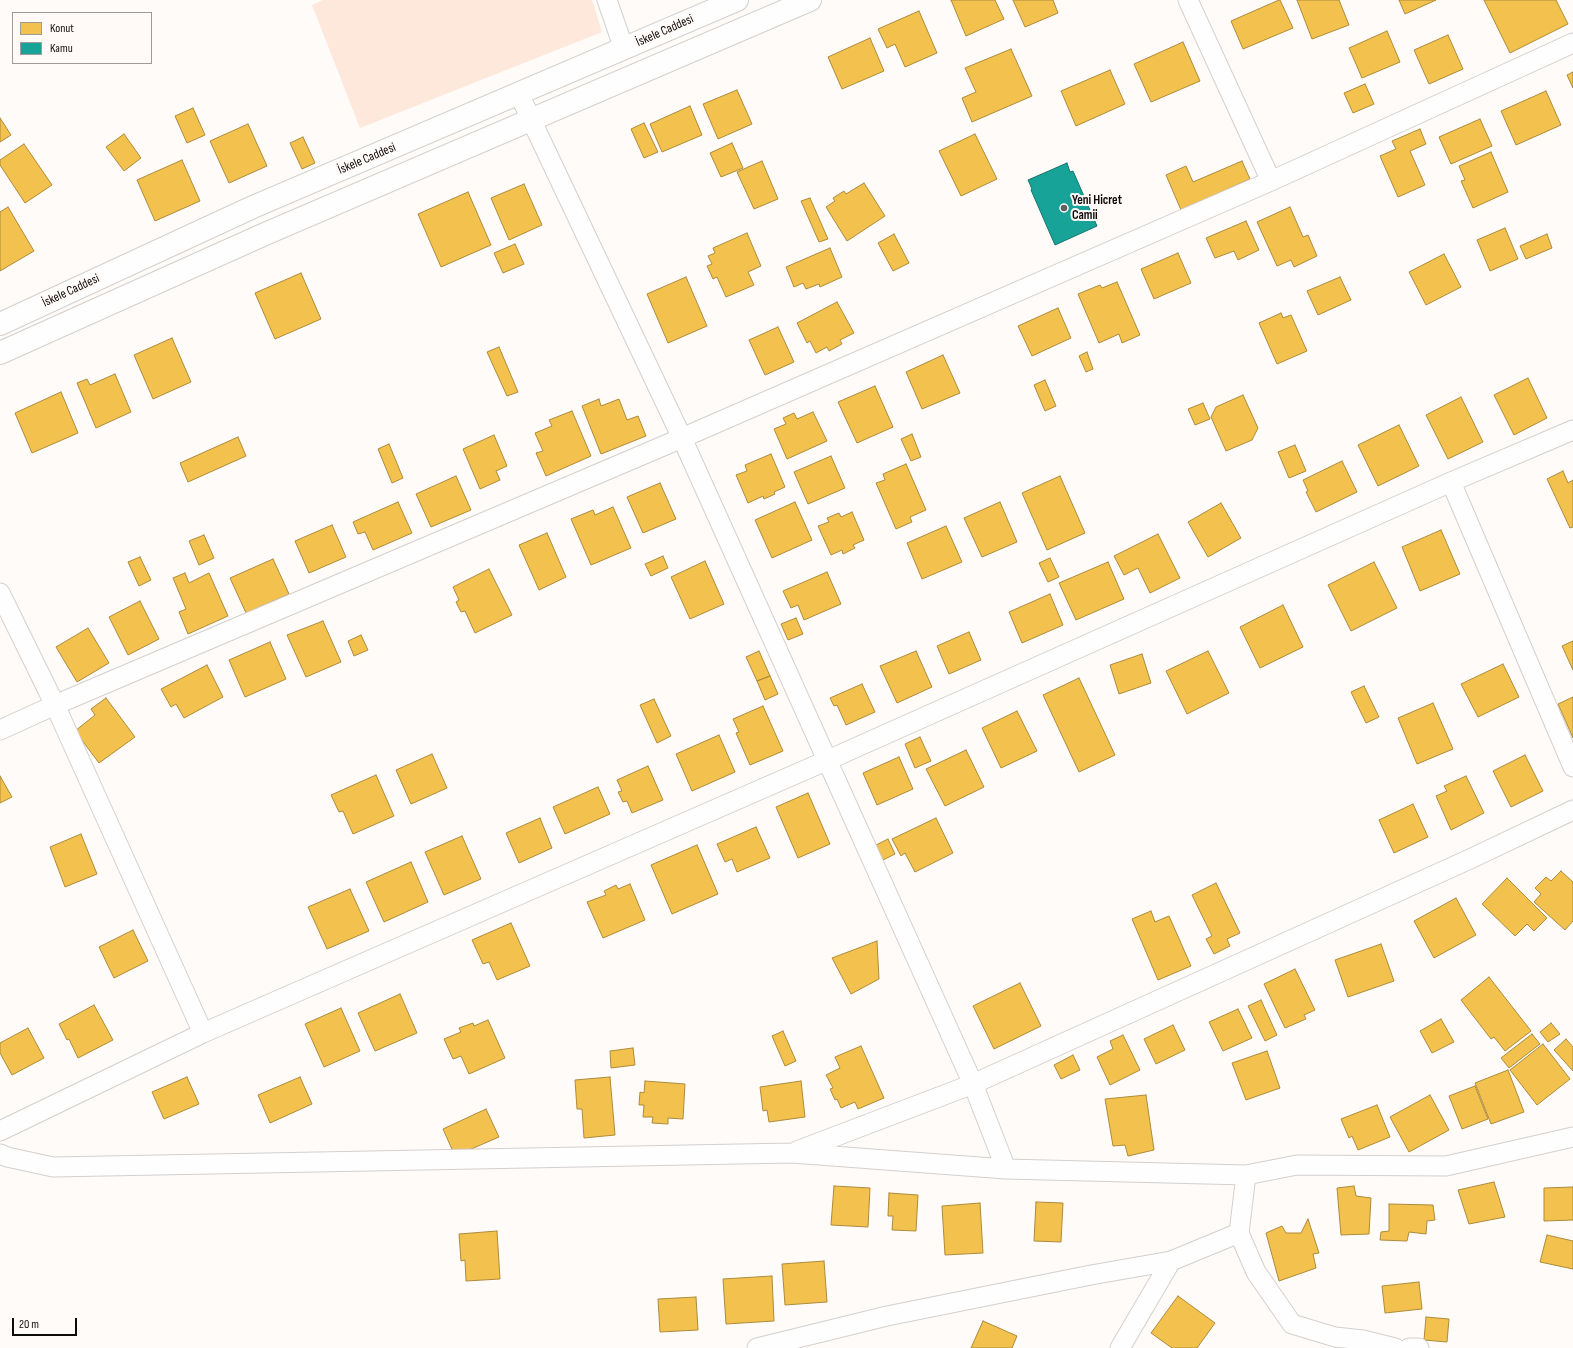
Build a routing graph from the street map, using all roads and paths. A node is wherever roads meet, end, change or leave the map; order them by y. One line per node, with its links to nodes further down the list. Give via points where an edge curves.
1 (607, 0): 6 (street)
2 (737, 0): 6 (main road, İskele Caddesi)
3 (810, 0): 8 (main road)
4 (1188, 0): 9 (street)
5 (1573, 43): 9 (street)
6 (624, 49): 7 (main road, İskele Caddesi)
7 (519, 94): 8 (street); 10 (main road, İskele Caddesi, via 253,207)
8 (530, 120): 11 (main road, via 265,234); 13 (street)
9 (1271, 181): 13 (street)
10 (0, 324)
11 (0, 353)
12 (1573, 430): 14 (street)
13 (682, 438): 16 (street); 18 (street)
14 (1451, 482): 18 (street); 19 (street)
15 (0, 593): 16 (street)
16 (55, 705): 17 (street); 21 (street)
17 (0, 730)
18 (828, 760): 21 (street); 22 (street)
19 (1573, 767)
20 (1573, 810): 22 (street)
21 (203, 1033): 23 (street)
22 (973, 1084): 25 (street); 27 (street)
23 (0, 1131)
24 (1573, 1137): 28 (street, via 1446,1166 1297,1165)
25 (792, 1153): 26 (street, via 52,1167); 27 (street)
26 (2, 1160)
27 (1006, 1169): 28 (street)
28 (1246, 1175): 29 (street)
29 (1239, 1233): 30 (street); 33 (street, via 1256,1272 1292,1324 1335,1337 1363,1340)
30 (1171, 1261): 31 (street, via 887,1316); 32 (street)
31 (756, 1348)
32 (1120, 1348)
33 (1395, 1348)
34 (1409, 1348): 35 (street)
35 (1419, 1348)

